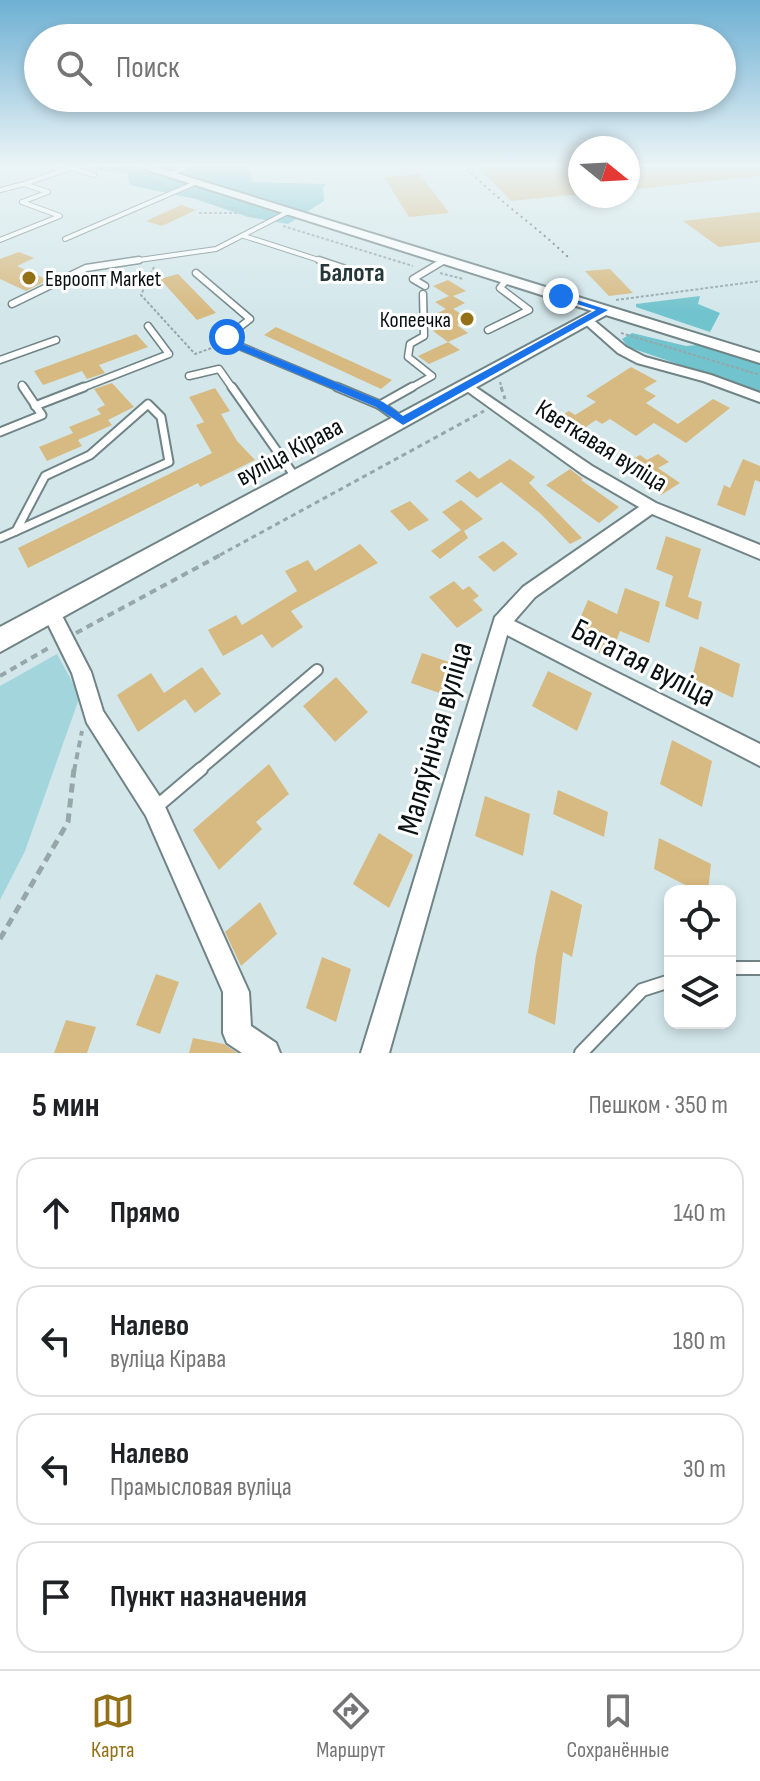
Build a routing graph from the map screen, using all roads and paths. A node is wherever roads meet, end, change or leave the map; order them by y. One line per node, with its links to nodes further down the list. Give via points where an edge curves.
1 (52, 213): 7 (lane, via 60,216)
2 (124, 213): 6 (lane)
3 (286, 213): 5 (lane)
4 (292, 213): 8 (main road)
5 (244, 236): 9 (lane, via 216,249); 10 (lane)
6 (65, 239)
7 (0, 240)
8 (443, 261): 12 (main road); 14 (lane, via 413,279)
9 (124, 262): 16 (lane, via 86,268); 21 (path, via 155,268 141,295 195,354)
10 (343, 268)
11 (196, 273): 21 (lane, via 250,319 227,337)
12 (507, 279): 17 (main road); 19 (lane, via 500,288 529,310)
13 (760, 281): 17 (path)
14 (425, 286)
15 (423, 294): 29 (lane, via 424,336 410,344 408,357 432,376)
16 (12, 304)
17 (599, 310): 22 (main road); 27 (main road, вуліца Кірава); 28 (street, via 622,350)
18 (148, 326): 31 (lane, via 169,354)
19 (488, 330)
20 (56, 340): 23 (lane)
21 (231, 341): 29 (lane)
22 (760, 358)
23 (0, 360)
24 (189, 376): 34 (lane, via 219,369)
25 (502, 384): 30 (path, via 507,398)
26 (22, 385): 31 (lane)
27 (468, 386): 30 (street, Кветкавая вуліца); 32 (main road, вуліца Кірава)
28 (760, 398)
29 (380, 405): 32 (lane)
30 (495, 405): 35 (street, Кветкавая вуліца, via 587,470); 41 (path)
31 (35, 406): 33 (lane, via 42,415)
32 (403, 421): 34 (main road, вуліца Кірава)
33 (0, 432)
34 (297, 478): 39 (main road, вуліца Кірава)
35 (651, 507): 38 (street, Кветкавая вуліца); 40 (street, Маляўнічая вуліца, via 529,592)
36 (16, 531): 36 (lane, via 169,462 161,417 148,404 90,455 45,476); 37 (lane)
37 (0, 538)
38 (760, 552)
39 (51, 612): 41 (street); 42 (main road, вуліца Кірава)
40 (501, 623): 46 (street, Багатая вуліца); 53 (street, Маляўнічая вуліца)
41 (65, 639): 44 (path); 45 (street)
42 (0, 640)
43 (317, 670): 47 (lane)
44 (0, 676)
45 (94, 716): 47 (street); 48 (path, via 83,728 68,822)
46 (760, 755)
47 (154, 808): 52 (street, via 236,992 237,1033)
48 (0, 939)
49 (736, 968): 50 (lane)
50 (760, 968)
51 (664, 983): 54 (lane, via 642,990)
52 (266, 1053)
53 (375, 1053)
54 (581, 1053)

